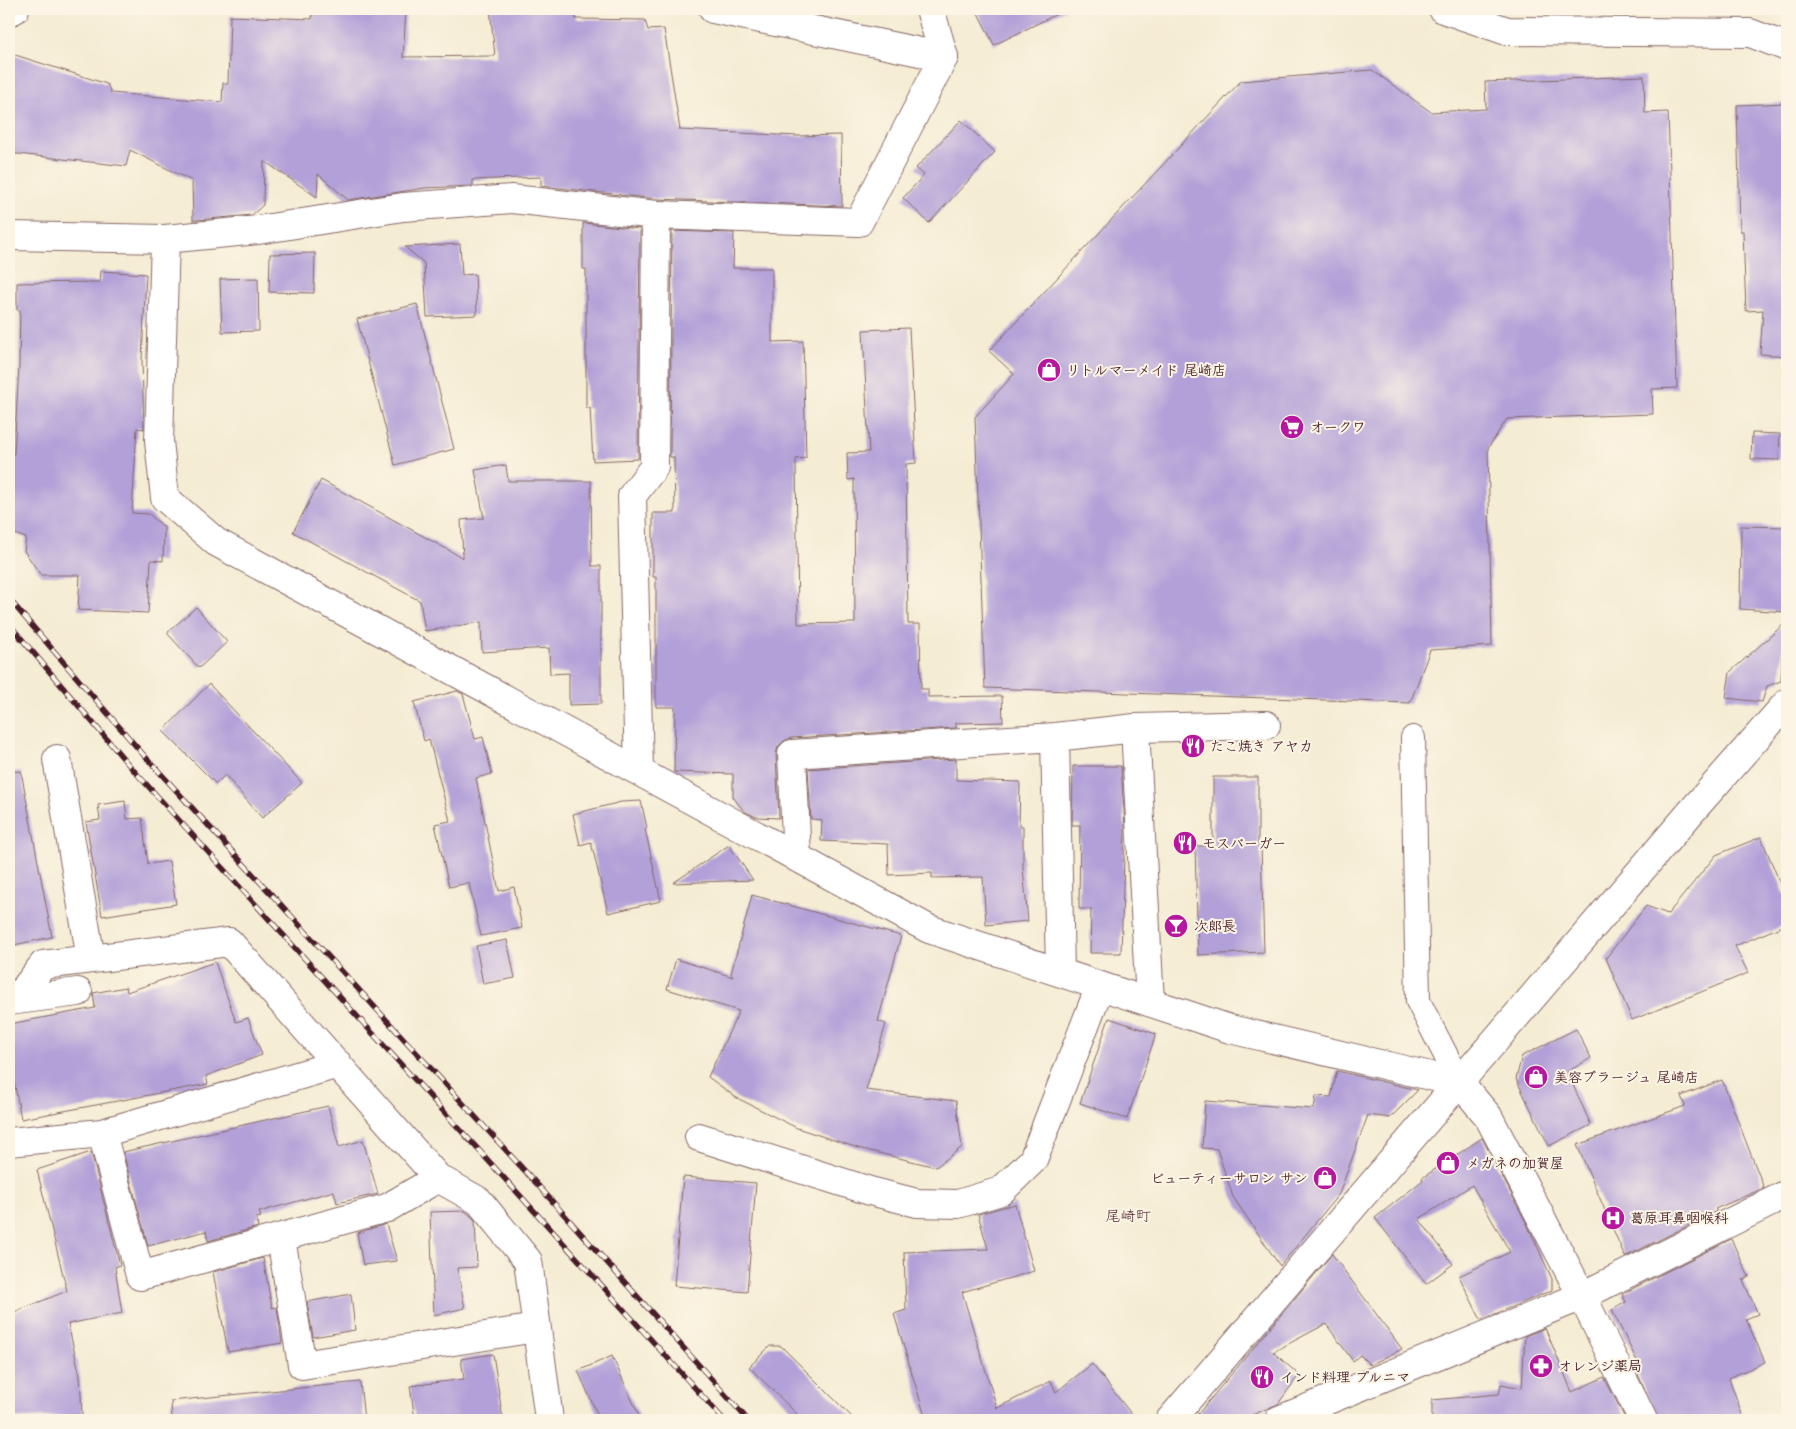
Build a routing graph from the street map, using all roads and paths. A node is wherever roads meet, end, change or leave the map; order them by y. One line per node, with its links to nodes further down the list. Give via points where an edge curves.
1 (15, 9): 5 (street)
2 (713, 9): 7 (street)
3 (930, 9): 7 (street)
4 (1443, 9): 6 (street, via 1507,31 1750,33)
5 (9, 12)
6 (1787, 47)
7 (944, 57): 8 (street, via 859,222)
8 (656, 215): 10 (street, via 512,199 403,207 258,230); 17 (street, via 654,468 632,496)
9 (9, 236): 10 (street)
10 (166, 239): 17 (street, via 159,440 166,498 216,542)
11 (1787, 703): 26 (street)
12 (1266, 725): 13 (street)
13 (1134, 728): 14 (street); 24 (street)
14 (1055, 737): 18 (street, via 792,754); 20 (street)
15 (1413, 738): 26 (street, via 1418,1001)
16 (57, 759): 19 (street)
17 (639, 771): 18 (street)
18 (797, 858): 20 (street, via 929,930)
19 (91, 959): 23 (street, via 43,965); 25 (street, via 229,942)
20 (1060, 972): 21 (street)
21 (1100, 986): 24 (street); 28 (street, via 1033,1160 1001,1191 958,1204 917,1202 870,1191)
22 (78, 992): 23 (street)
23 (12, 1001)
24 (1150, 1002): 26 (street, via 1230,1029)
25 (338, 1064): 27 (street); 30 (street)
26 (1460, 1082): 33 (street, via 1488,1116); 36 (street)
27 (102, 1133): 29 (street); 32 (street, via 140,1276)
28 (699, 1137)
29 (9, 1142)
30 (438, 1178): 32 (street, via 387,1208); 34 (street, via 479,1201 528,1261)
31 (1787, 1194): 33 (street)
32 (281, 1238): 34 (street, via 302,1365)
33 (1582, 1296): 37 (street); 38 (street)
34 (536, 1328): 35 (street)
35 (549, 1420)
36 (1170, 1420)
37 (1279, 1420)
38 (1643, 1420)

